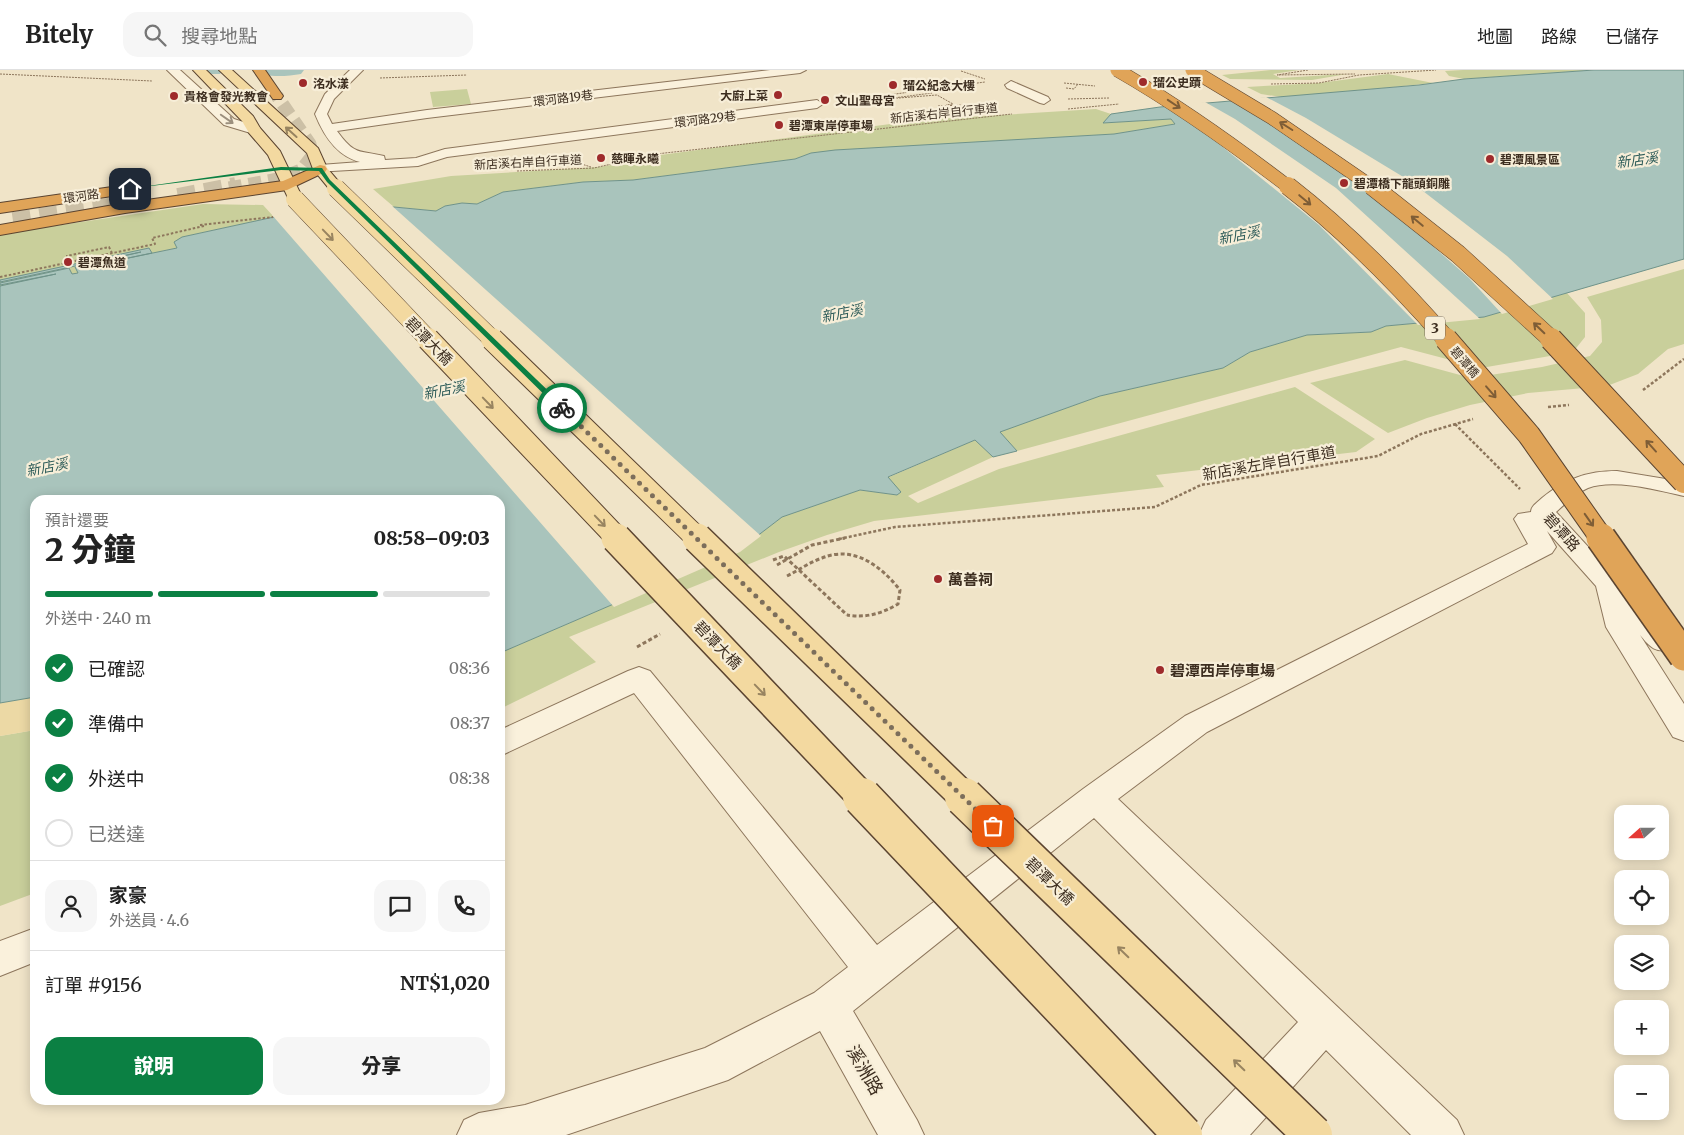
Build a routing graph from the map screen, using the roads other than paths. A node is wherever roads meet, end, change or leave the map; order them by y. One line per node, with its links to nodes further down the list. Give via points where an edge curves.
1 (200, 70): 18 (main road, 碧潭大橋, via 248,119)
2 (225, 70): 11 (main road, 碧潭大橋)
3 (242, 70): 11 (main road, via 250,80)
4 (259, 70): 12 (highway)
5 (800, 70): 16 (street, 環河路19巷)
6 (1117, 70): 30 (highway, 碧潭橋 / 3, one-way to 30, bridge, via 1163,96 1236,146 1307,201 1409,298 1529,435)
7 (1192, 70): 26 (highway, one-way to 7, bridge, via 1592,380 1493,284 1386,196 1313,144)
8 (353, 74): 17 (street, via 329,97 321,114)
9 (179, 76): 18 (street, one-way to 18, via 229,122)
10 (1011, 85): 14 (street)
11 (245, 91): 21 (main road, 碧潭大橋, one-way to 11, via 313,151)
12 (277, 96)
13 (422, 100): 16 (street)
14 (1044, 100)
15 (817, 104): 19 (street, 環河路29巷, via 445,153)
16 (427, 114): 17 (street, 環河路19巷)
17 (327, 129): 19 (street, via 356,156)
18 (254, 130): 22 (main road, 碧潭大橋, via 275,154)
19 (418, 162): 21 (street)
20 (262, 171): 22 (highway)
21 (328, 179): 22 (highway); 44 (main road, 碧潭大橋, one-way to 21, bridge)
22 (286, 182): 25 (highway, via 125,208); 42 (main road, 碧潭大橋, one-way to 42, bridge)
23 (155, 186): 24 (highway, 環河路)
24 (0, 208)
25 (3, 222)
26 (1684, 482)
27 (1684, 489): 28 (street, 碧潭路, via 1618,478 1580,483)
28 (1534, 515): 29 (street, 碧潭路); 34 (street, via 1543,547 1196,724)
29 (1605, 579): 31 (street, 碧潭路); 32 (street, via 1620,627)
30 (1684, 656)
31 (1684, 666)
32 (1684, 729)
33 (505, 742): 37 (street, via 639,678)
34 (1095, 798): 37 (street); 39 (street)
35 (30, 947): 36 (street)
36 (0, 959)
37 (874, 972): 38 (street)
38 (828, 1006): 40 (street, via 713,1066 525,1127); 41 (street, 溪洲路)
39 (1325, 1021): 43 (street); 45 (street)
40 (479, 1135)
41 (902, 1135)
42 (1183, 1135)
43 (1221, 1135)
44 (1313, 1135)
45 (1442, 1135)

